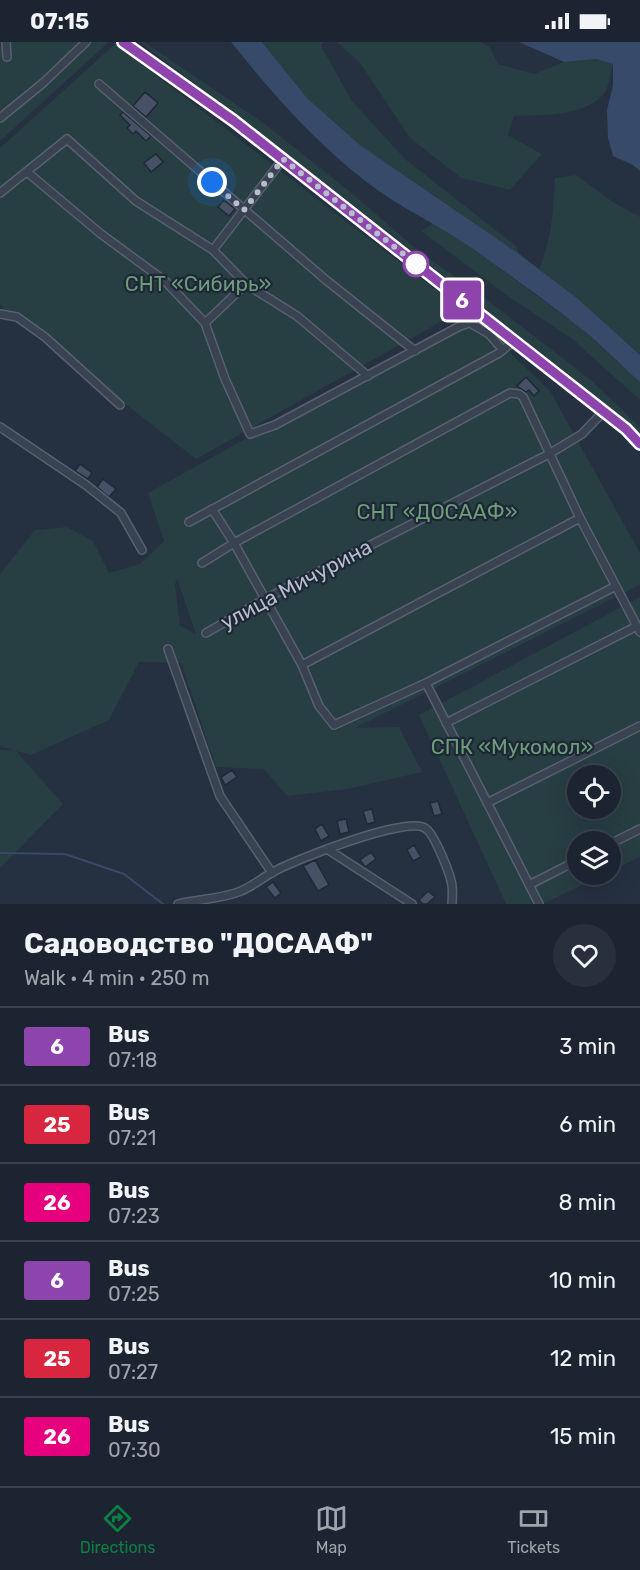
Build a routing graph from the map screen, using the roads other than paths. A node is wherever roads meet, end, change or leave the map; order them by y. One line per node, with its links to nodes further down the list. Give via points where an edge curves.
1 (6, 42): 4 (street)
2 (86, 42): 6 (street)
3 (123, 42): 7 (main road)
4 (7, 57)
5 (99, 84): 10 (street)
6 (0, 118)
7 (283, 159): 10 (street); 15 (main road)
8 (27, 172): 9 (street); 11 (street, via 67,139 136,201); 14 (street, via 101,234 165,280)
9 (0, 193)
10 (244, 210): 11 (street); 17 (street)
11 (213, 250): 12 (street)
12 (246, 284): 14 (street); 18 (street, via 297,316)
13 (0, 314): 19 (street, via 17,317 45,337)
14 (205, 323): 18 (street, via 250,434)
15 (514, 341): 16 (street); 20 (main road)
16 (503, 350): 17 (street, via 489,334 470,323); 24 (street)
17 (415, 351): 18 (street)
18 (368, 376)
19 (120, 405)
20 (604, 411): 22 (main road); 23 (street, улица Мичурина, via 582,434)
21 (0, 427): 28 (street, via 121,513)
22 (640, 444)
23 (549, 454): 25 (street); 27 (street, via 523,396 510,393); 31 (street, улица Мичурина)
24 (212, 509): 26 (street); 27 (street)
25 (580, 518): 30 (street); 35 (street)
26 (189, 522)
27 (234, 543): 29 (street); 31 (street)
28 (142, 550)
29 (202, 563)
30 (616, 586): 32 (street); 36 (street)
31 (265, 599): 33 (street, улица Мичурина); 35 (street)
32 (638, 629): 37 (street)
33 (206, 633)
34 (168, 648): 44 (street, via 220,796)
35 (302, 665): 36 (street, via 319,706 334,725)
36 (426, 683): 37 (street)
37 (446, 723): 39 (street)
38 (640, 726): 39 (street)
39 (487, 803): 45 (street)
40 (640, 829): 41 (street)
41 (621, 838)
42 (327, 849): 44 (street); 47 (street); 48 (street, via 392,829 427,828 452,884)
43 (567, 866): 45 (street)
44 (272, 873): 46 (street, via 239,892)
45 (529, 885): 49 (street)
46 (178, 904)
47 (412, 904)
48 (452, 904)
49 (539, 904)

